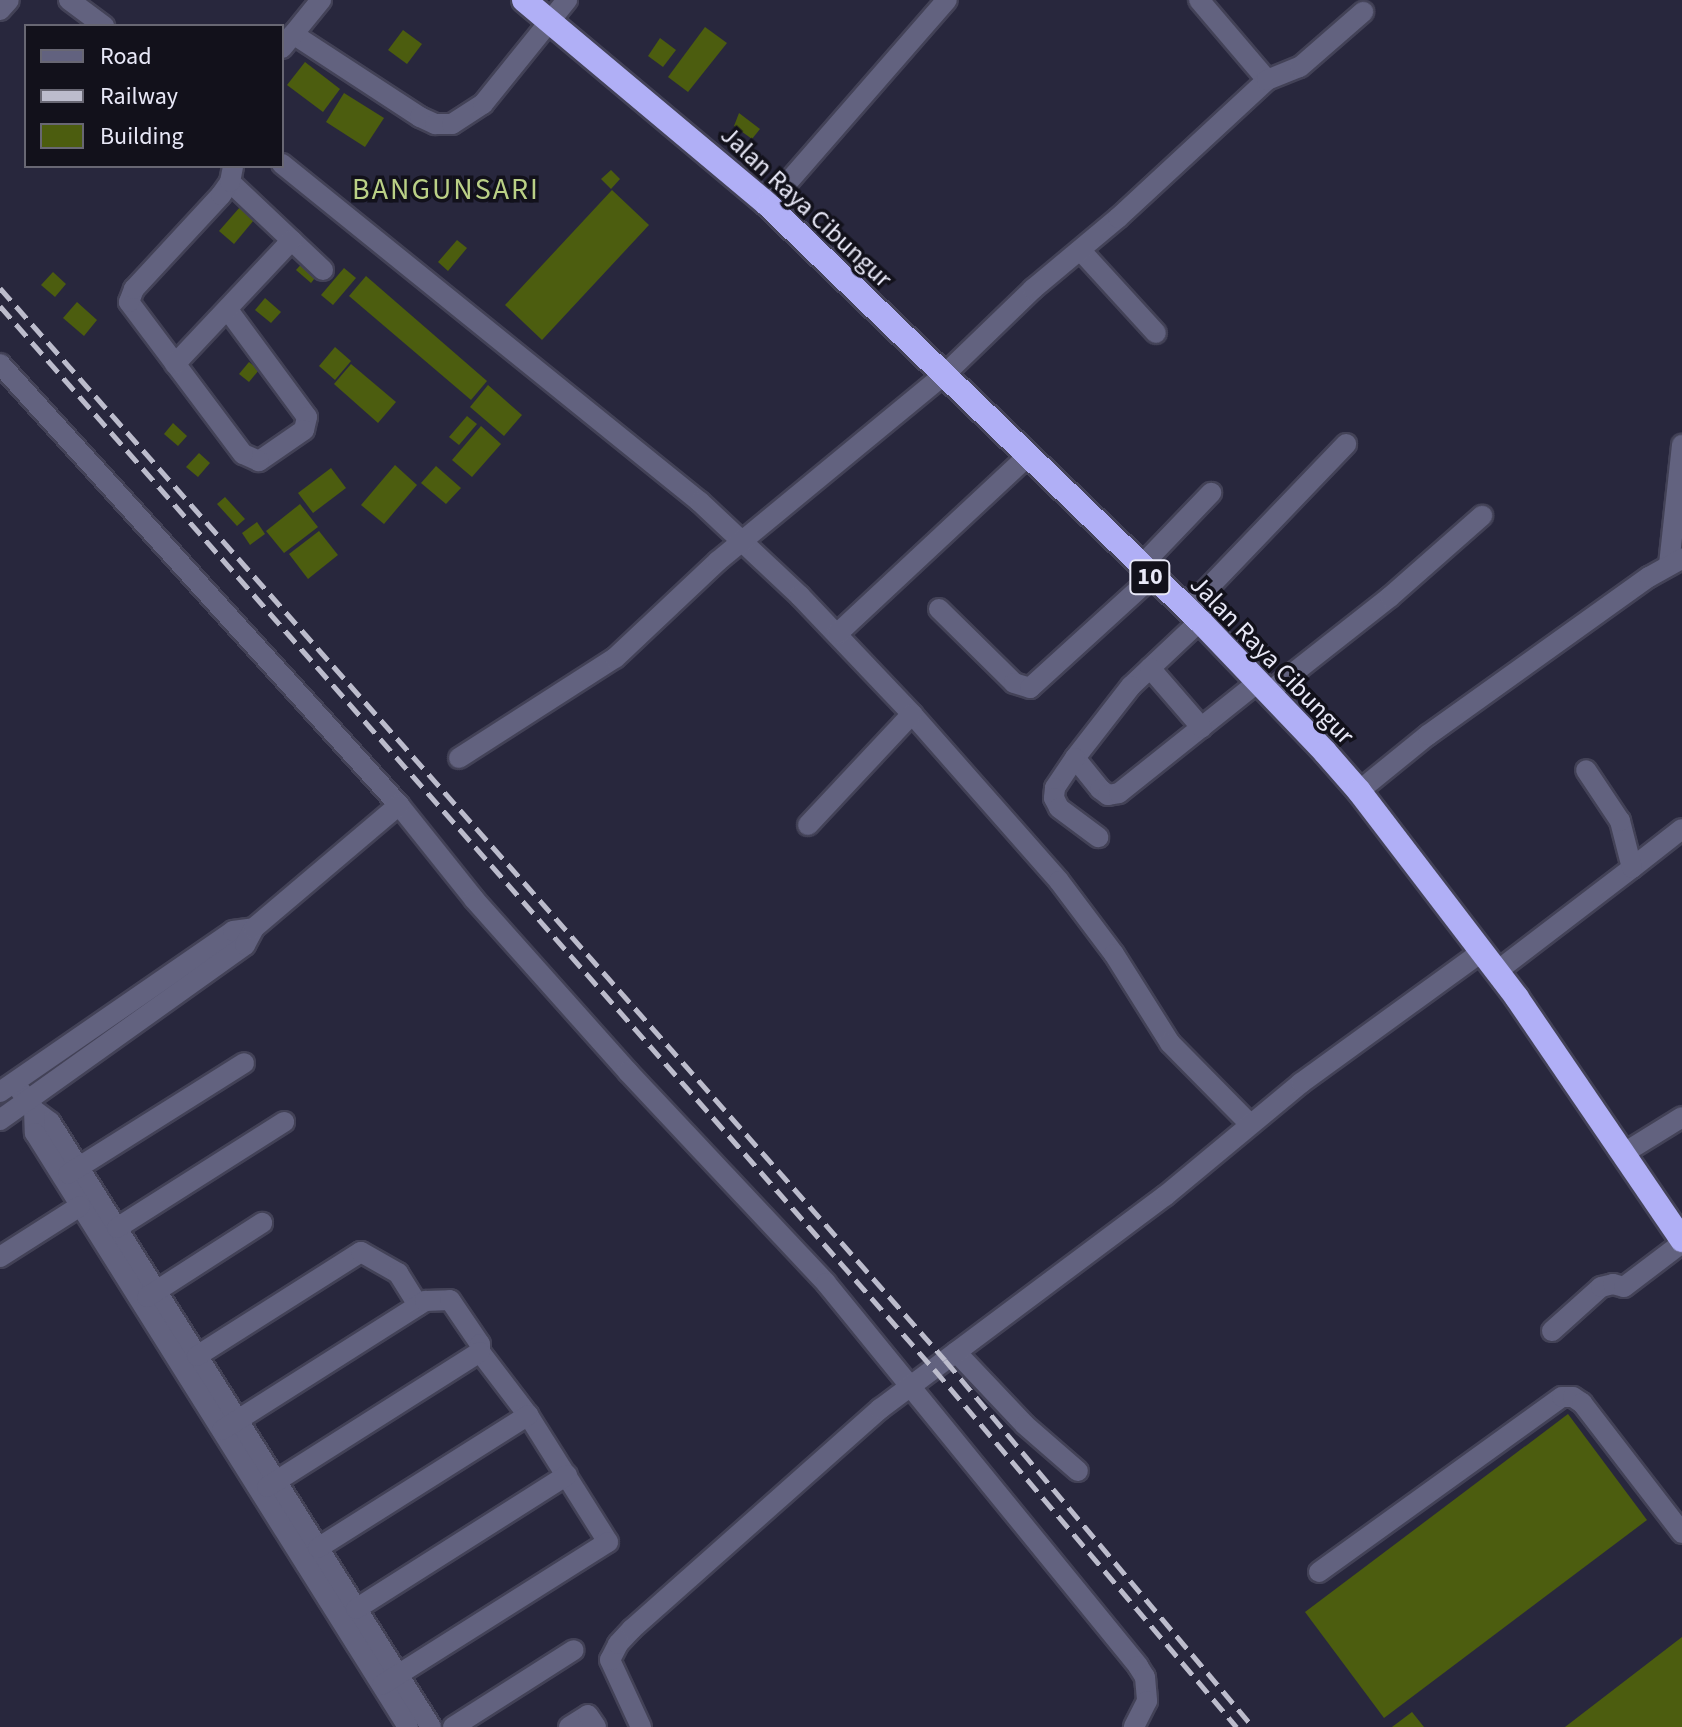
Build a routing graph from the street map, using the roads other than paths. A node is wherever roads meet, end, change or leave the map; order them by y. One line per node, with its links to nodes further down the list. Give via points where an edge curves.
1 (9, 0): 8 (street)
2 (69, 0): 11 (street)
3 (321, 0): 12 (street)
4 (524, 0): 10 (highway, Jalan Raya Cibungur / 10)
5 (567, 0): 10 (street)
6 (947, 0): 16 (street)
7 (1199, 0): 13 (street)
8 (0, 10)
9 (1363, 12): 13 (street, via 1300,67)
10 (550, 20): 12 (street, via 483,104 452,124 420,117); 16 (highway, Jalan Raya Cibungur / 10)
11 (101, 24)
12 (288, 41)
13 (1267, 80): 18 (street)
14 (284, 166): 30 (street, via 700,502)
15 (231, 174): 17 (street); 23 (street, via 134,289 129,302)
16 (768, 205): 24 (highway, Jalan Raya Cibungur / 10)
17 (292, 240): 19 (street); 20 (street)
18 (1081, 251): 21 (street); 24 (street, via 1033,289)
19 (323, 270)
20 (228, 310): 23 (street); 23 (street, via 307,417 304,430 268,456 250,459)
21 (1156, 333)
22 (0, 364): 44 (street)
23 (175, 364)
24 (944, 375): 27 (highway, Jalan Raya Cibungur / 10); 30 (street)
25 (1346, 444): 34 (street)
26 (1682, 445): 31 (street)
27 (1028, 456): 32 (highway, Jalan Raya Cibungur / 10); 35 (street)
28 (1211, 493): 32 (street)
29 (1482, 516): 37 (street, via 1390,597)
30 (741, 541): 35 (street); 40 (street, via 604,666)
31 (1676, 562): 43 (street, via 1428,735)
32 (1146, 573): 33 (street, via 1030,688 1014,683); 34 (highway, Jalan Raya Cibungur / 10)
33 (939, 609)
34 (1194, 616): 36 (street); 37 (highway, Jalan Raya Cibungur / 10)
35 (837, 634): 38 (street)
36 (1150, 668): 39 (street); 41 (street)
37 (1263, 688): 39 (street); 43 (highway, Jalan Raya Cibungur / 10)
38 (912, 714): 45 (street); 58 (street, via 1076,901 1170,1043)
39 (1202, 728): 41 (street, via 1119,793 1108,795 1100,789)
40 (459, 758)
41 (1075, 758): 47 (street, via 1054,798 1059,808)
42 (1586, 770): 48 (street, via 1620,821)
43 (1359, 791): 50 (highway, Jalan Raya Cibungur / 10)
44 (399, 805): 49 (street); 72 (street, via 474,899 806,1260)
45 (808, 825)
46 (1682, 829): 48 (street)
47 (1098, 837)
48 (1632, 868): 51 (street)
49 (254, 928): 53 (street, via 233,931); 54 (street, via 245,945)
50 (1481, 952): 51 (highway, Jalan Raya Cibungur / 10); 58 (street)
51 (1496, 972): 59 (highway, Jalan Raya Cibungur / 10)
52 (244, 1063): 60 (street)
53 (8, 1087): 54 (street)
54 (31, 1105): 56 (street); 60 (street, via 50,1122)
55 (1682, 1117): 59 (street)
56 (0, 1120)
57 (284, 1122): 63 (street)
58 (1250, 1124): 70 (street, via 1165,1196)
59 (1624, 1153): 64 (highway, Jalan Raya Cibungur / 10)
60 (71, 1173): 61 (street); 63 (street)
61 (80, 1206): 65 (street); 66 (street)
62 (262, 1223): 66 (street)
63 (117, 1228): 66 (street)
64 (1682, 1242): 68 (street, via 1624,1287 1601,1287)
65 (0, 1257)
66 (148, 1296): 71 (street); 74 (street)
67 (418, 1305): 69 (street, via 450,1300); 71 (street, via 398,1273 361,1252); 74 (street)
68 (1552, 1331)
69 (480, 1352): 73 (street); 77 (street)
70 (956, 1352): 72 (street); 75 (street, via 1025,1425)
71 (197, 1356): 74 (street)
72 (911, 1385): 89 (street, via 794,1482 618,1644 610,1660); 90 (street, via 1138,1666 1145,1677 1147,1701)
73 (528, 1415): 76 (street); 79 (street)
74 (230, 1425): 77 (street)
75 (1078, 1471)
76 (567, 1475): 81 (street); 83 (street, via 608,1542)
77 (268, 1487): 79 (street); 83 (street)
78 (1682, 1533): 80 (street, via 1582,1403 1562,1397)
79 (318, 1548): 81 (street)
80 (1319, 1572)
81 (356, 1609): 83 (street)
82 (574, 1650): 86 (street)
83 (390, 1680): 84 (street); 85 (street)
84 (408, 1727)
85 (431, 1727)
86 (453, 1727)
87 (569, 1727): 88 (street, via 588,1715)
88 (596, 1727)
89 (641, 1727)
90 (1134, 1727)

